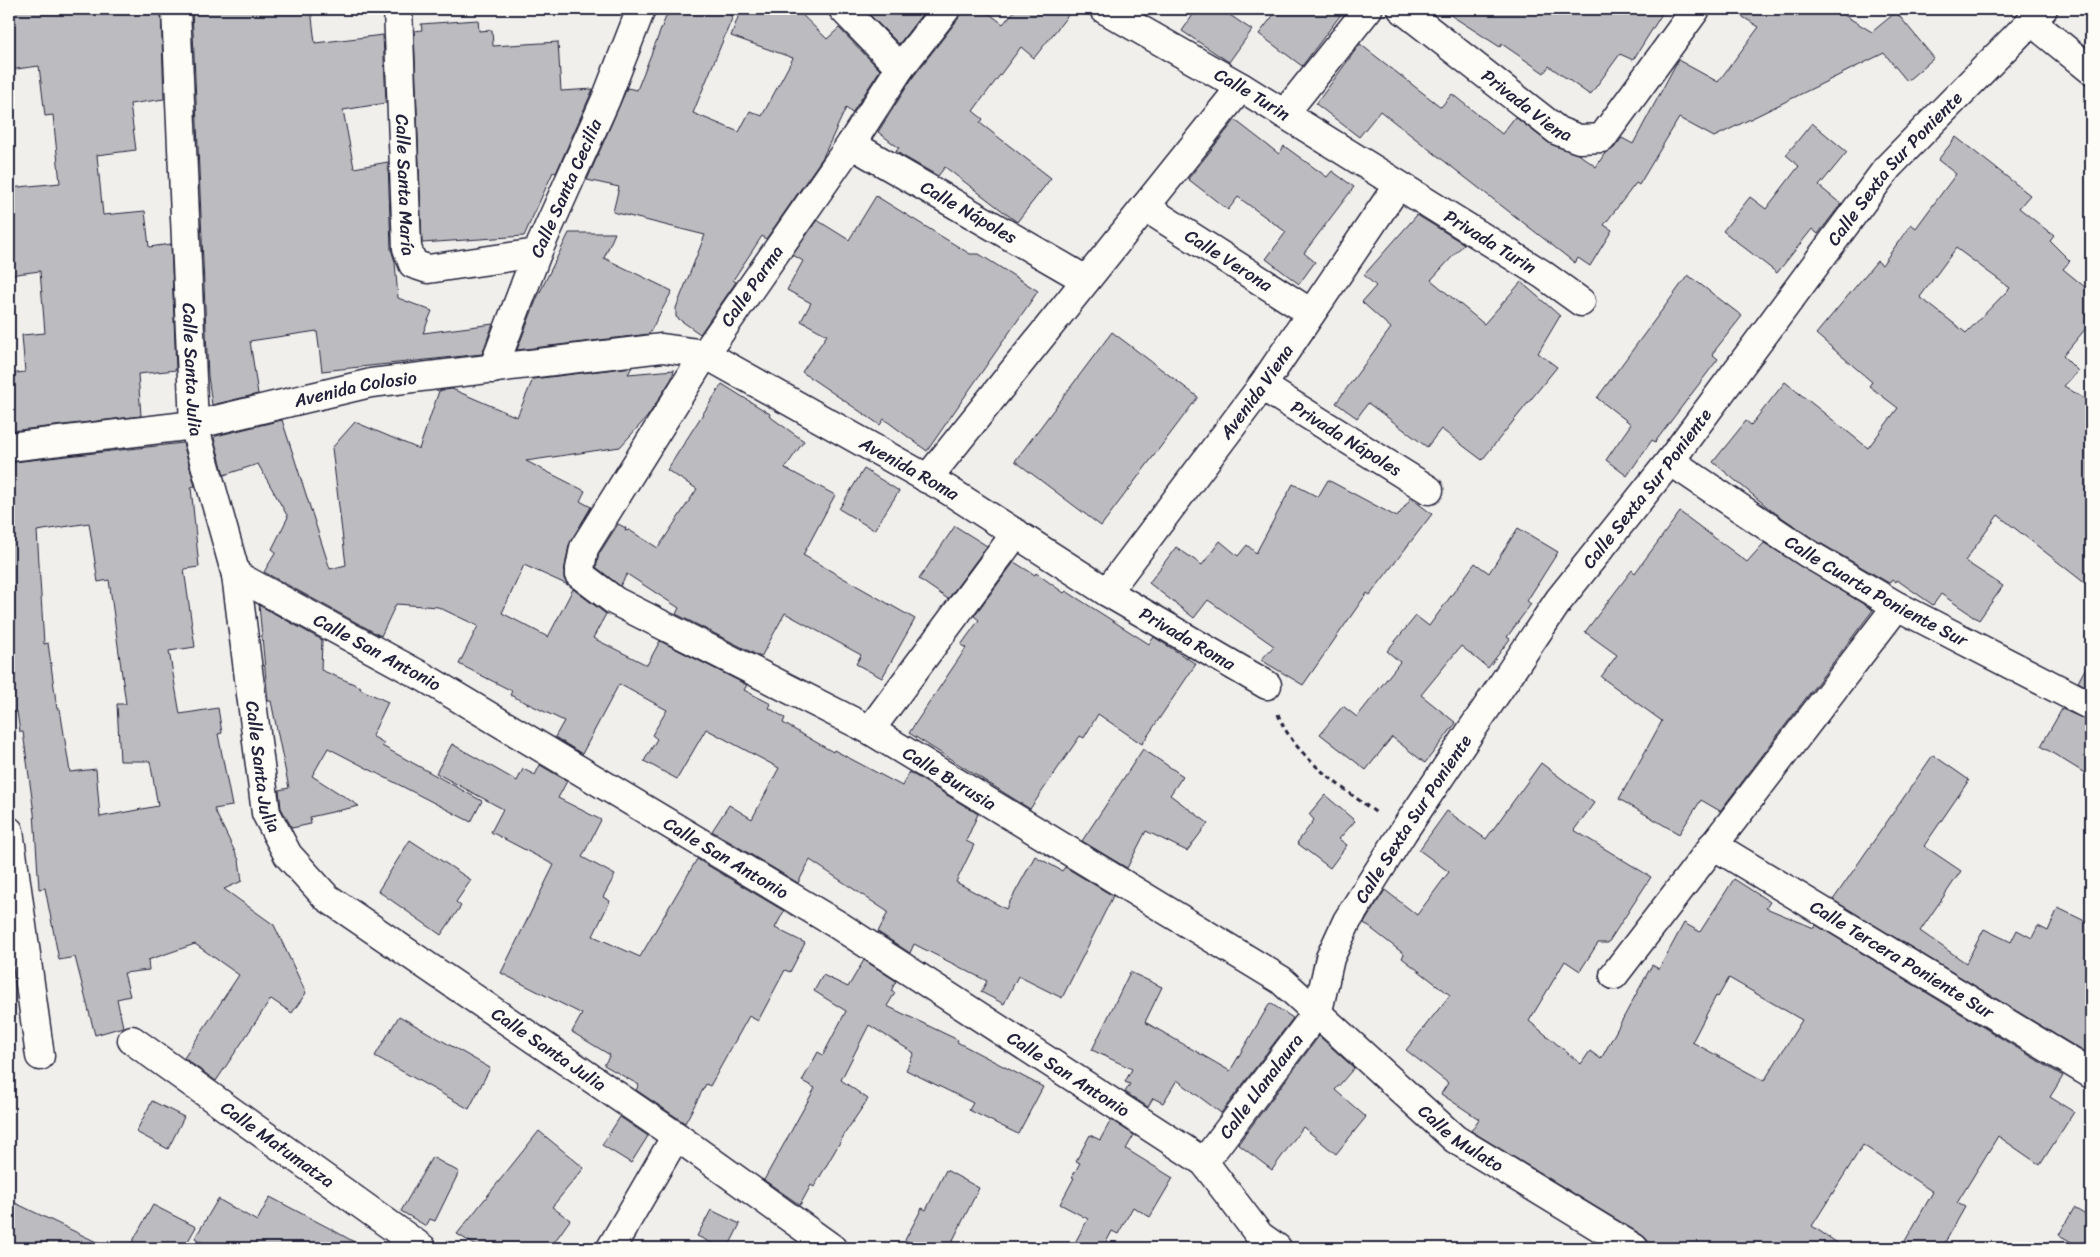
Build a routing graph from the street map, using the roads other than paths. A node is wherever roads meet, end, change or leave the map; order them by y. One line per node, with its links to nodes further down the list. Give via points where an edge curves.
1 (176, 9): 25 (street, Calle Santa Julia)
2 (398, 9): 18 (street, Calle Santa María, via 407,248 413,264 428,268)
3 (641, 9): 18 (street, Calle Santa Cecilia, via 606,99)
4 (843, 9): 11 (street)
5 (946, 9): 11 (street, Calle Parma)
6 (1104, 9): 13 (street, Calle Turin)
7 (1368, 9): 14 (street)
8 (1402, 9): 9 (street, Privada Viena, via 1558,131 1579,139 1602,138)
9 (1696, 9)
10 (2037, 15): 12 (street); 27 (street, Calle Sexta Sur Poniente, via 1888,167)
11 (900, 68): 15 (street, Calle Parma)
12 (2091, 70)
13 (1241, 87): 14 (street, Calle Turin); 17 (street)
14 (1284, 114): 16 (street, Calle Turin)
15 (851, 144): 19 (street, Calle Nápoles); 22 (street, Calle Parma)
16 (1398, 185): 20 (street, Privada Turin, via 1542,274); 21 (street, Avenida Viena)
17 (1145, 207): 19 (street); 21 (street, Calle Verona)
18 (537, 254): 23 (street, Calle Santa Cecilia)
19 (1086, 280): 28 (street)
20 (1581, 302)
21 (1311, 313): 24 (street, Avenida Viena)
22 (705, 354): 23 (street, Avenida Colosio, via 662,348); 28 (street, Avenida Roma); 31 (street, Calle Parma, via 584,548)
23 (493, 369): 25 (street, Avenida Colosio, via 371,383)
24 (1262, 386): 29 (street, Privada Nápoles); 33 (street, Avenida Viena)
25 (194, 425): 26 (street, Avenida Colosio); 32 (street, Calle Santa Julia)
26 (9, 447)
27 (1670, 461): 34 (street, Calle Cuarta Poniente Sur, via 1807,553); 41 (street, Calle Sexta Sur Poniente, via 1559,600 1403,832 1348,921 1330,958)
28 (926, 479): 30 (street, Avenida Roma)
29 (1429, 490)
30 (1016, 533): 33 (street, Avenida Roma); 37 (street)
31 (580, 574): 37 (street, Calle Burusia, via 615,601)
32 (236, 575): 45 (street, Calle Santa Julia, via 266,813 288,854 326,898); 46 (street, Calle San Antonio, via 427,679 838,925)
33 (1107, 592): 35 (street, Privada Roma)
34 (1897, 606): 36 (street, Calle Cuarta Poniente Sur); 39 (street)
35 (1267, 686)
36 (2091, 706)
37 (870, 730): 41 (street, Calle Burusia, via 1281,980)
38 (9, 831): 43 (street)
39 (1713, 845): 40 (street); 44 (street, Calle Tercera Poniente Sur)
40 (1614, 974)
41 (1313, 1007): 46 (street, Calle Llanalaura); 47 (street, Calle Mulato, via 1455,1139)
42 (132, 1040): 48 (street, Calle Matumatza)
43 (40, 1056)
44 (2091, 1074)
45 (676, 1136): 49 (street); 50 (street, Calle Santa Julia)
46 (1204, 1162): 51 (street, Calle San Antonio, via 1260,1236)
47 (1623, 1246)
48 (422, 1248)
49 (611, 1248)
50 (832, 1248)
51 (1277, 1248)

